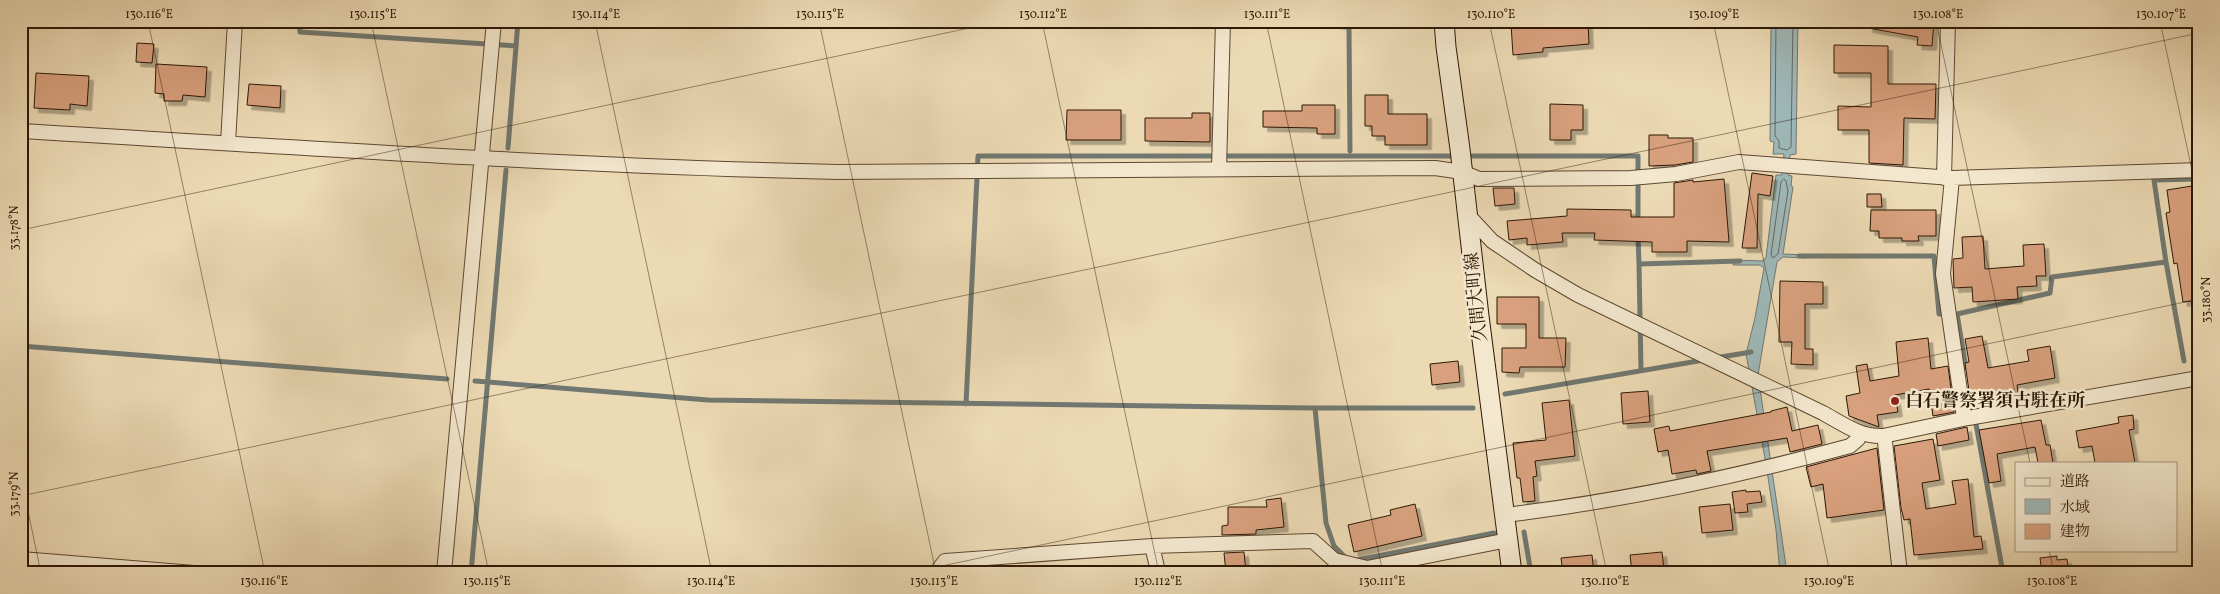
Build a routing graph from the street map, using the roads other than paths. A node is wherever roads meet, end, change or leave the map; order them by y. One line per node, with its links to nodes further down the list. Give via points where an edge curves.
1 (234, 21): 7 (street)
2 (494, 21): 8 (street)
3 (1444, 21): 10 (main road, 久間大町線)
4 (1948, 21): 12 (street)
5 (1223, 24): 9 (street)
6 (21, 131): 7 (street)
7 (228, 143): 8 (street)
8 (480, 157): 9 (street, via 753,170 978,171); 23 (street)
9 (1219, 160): 10 (street, via 1435,168)
10 (1461, 161): 12 (street, via 1479,179 1638,177 1676,174 1739,162); 13 (main road, 久間大町線)
11 (2199, 170): 12 (street)
12 (1948, 178): 15 (street, via 1943,274)
13 (1468, 215): 16 (street, via 1492,241 1578,295); 18 (main road, 久間大町線)
14 (2199, 378): 15 (street)
15 (1971, 417): 17 (street)
16 (1860, 433): 17 (street); 18 (street, via 1858,440 1850,446 1770,468 1649,494)
17 (1883, 436): 27 (street)
18 (1505, 515): 19 (main road, 久間大町線)
19 (1508, 540): 20 (street, via 1367,568 1334,560 1313,541); 26 (main road, 久間大町線)
20 (1152, 546): 24 (street, via 945,561); 25 (street, via 1157,567)
21 (21, 559): 22 (street)
22 (194, 573)
23 (444, 573)
24 (939, 573)
25 (1154, 573)
26 (1512, 573)
27 (1900, 573)

